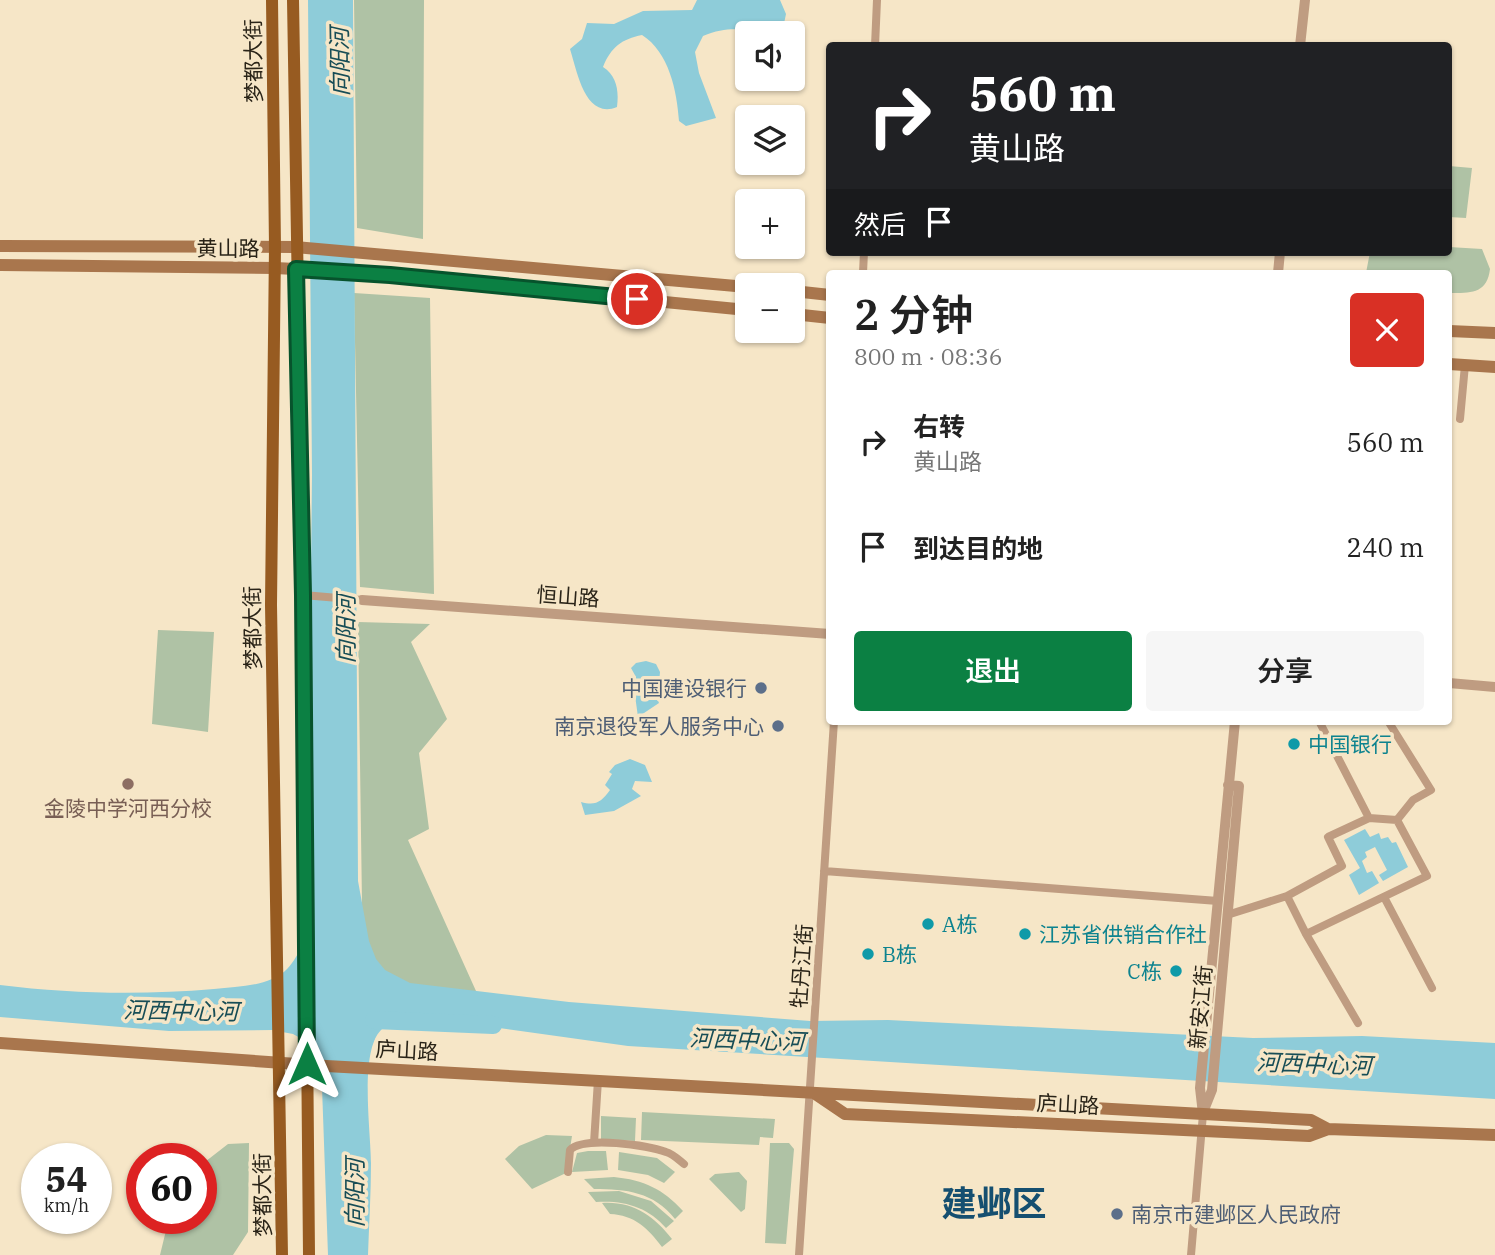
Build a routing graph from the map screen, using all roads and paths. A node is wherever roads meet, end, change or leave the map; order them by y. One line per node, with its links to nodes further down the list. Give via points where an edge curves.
1 (272, 0): 8 (main road, 梦都大街)
2 (293, 0): 9 (main road, 梦都大街)
3 (877, 0): 5 (street)
4 (1305, 0): 6 (street)
5 (875, 42)
6 (1300, 42)
7 (0, 246): 8 (main road, 黄山路)
8 (275, 247): 9 (main road, 黄山路); 11 (main road, 梦都大街)
9 (295, 247): 12 (main road, 梦都大街); 13 (main road, 黄山路)
10 (0, 265): 11 (main road, 黄山路)
11 (275, 268): 12 (main road, 黄山路); 47 (main road, 梦都大街, via 271,605)
12 (296, 269): 16 (main road, 黄山路); 25 (main road, 梦都大街)
13 (735, 286)
14 (805, 292): 15 (main road)
15 (826, 295)
16 (735, 309)
17 (805, 315): 18 (main road)
18 (826, 318)
19 (1452, 331): 20 (main road)
20 (1495, 333)
21 (1452, 364): 22 (main road)
22 (1465, 365): 23 (main road); 24 (street)
23 (1495, 367)
24 (1460, 419)
25 (303, 595): 26 (street, 恒山路); 48 (main road, 梦都大街)
26 (362, 600): 27 (street, 恒山路)
27 (826, 634)
28 (1452, 683): 29 (street)
29 (1495, 687)
30 (834, 725): 37 (street, 牡丹江街)
31 (1235, 725): 34 (street, 新安江街)
32 (1321, 725): 35 (street)
33 (1390, 725): 36 (street, via 1431,790 1413,800)
34 (1228, 785): 40 (street, 新安江街); 41 (street, 新安江街, via 1239,786)
35 (1369, 818): 36 (street); 38 (street, via 1328,837 1342,866)
36 (1397, 820): 39 (street, via 1427,876)
37 (824, 871): 40 (street); 50 (street, 牡丹江街)
38 (1287, 897): 41 (street); 42 (street)
39 (1384, 897): 42 (street); 43 (street)
40 (1218, 901): 44 (street, 新安江街)
41 (1227, 915): 44 (street, 新安江街)
42 (1306, 934): 45 (street)
43 (1433, 988)
44 (1212, 1022): 51 (street, 新安江街)
45 (1358, 1023)
46 (0, 1043): 47 (main road, 庐山路)
47 (279, 1055): 48 (main road, 庐山路); 58 (main road, 梦都大街)
48 (307, 1057): 49 (main road, 庐山路, via 326,1066); 59 (main road, 梦都大街)
49 (598, 1080): 50 (main road, 庐山路); 55 (street)
50 (811, 1091): 51 (main road, 庐山路); 53 (main road, 庐山路, via 845,1114); 60 (street, 牡丹江街)
51 (1203, 1114): 52 (main road, 庐山路, via 1311,1120); 53 (street, 新安江街)
52 (1328, 1129): 53 (main road, 庐山路, via 1309,1136); 54 (main road, 庐山路)
53 (1202, 1130): 61 (street, 新安江街)
54 (1495, 1135)
55 (594, 1143): 56 (street, via 668,1152); 57 (street, via 581,1143 570,1150)
56 (684, 1164)
57 (568, 1172)
58 (282, 1255)
59 (309, 1255)
60 (799, 1255)
61 (1191, 1255)

